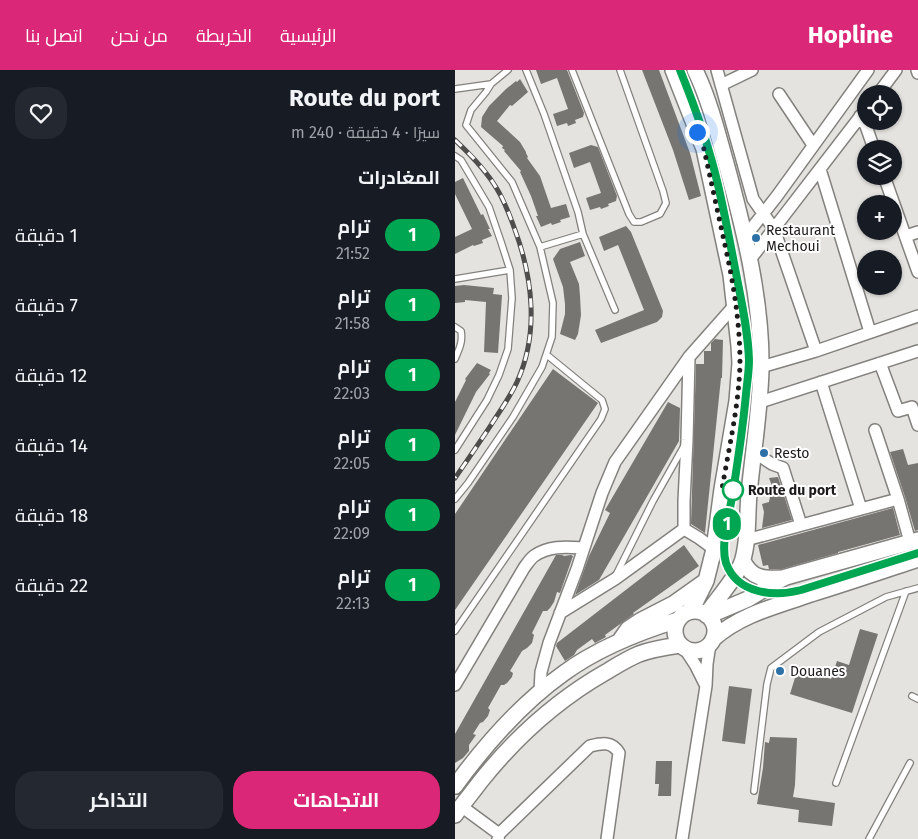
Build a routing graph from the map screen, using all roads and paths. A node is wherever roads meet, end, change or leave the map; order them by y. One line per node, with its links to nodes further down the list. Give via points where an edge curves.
1 (508, 70): 11 (lane)
2 (526, 70): 24 (lane)
3 (572, 70): 4 (lane, via 629,214 635,222 641,222 660,214 666,203)
4 (620, 70)
5 (673, 70): 32 (main road, via 704,149)
6 (695, 70): 26 (main road, via 721,146)
7 (717, 70): 12 (street)
8 (752, 70): 12 (street)
9 (868, 70): 17 (street)
10 (896, 70): 13 (street)
11 (491, 84): 14 (lane); 27 (lane, via 471,110 465,125 512,182)
12 (721, 85): 21 (street, via 753,199)
13 (885, 85)
14 (455, 89)
15 (779, 94): 17 (street)
16 (857, 120): 19 (street)
17 (813, 145): 21 (street)
18 (455, 156): 29 (lane, via 461,160 489,207)
19 (820, 169): 22 (street); 36 (street)
20 (887, 185): 25 (street)
21 (763, 214): 22 (street); 26 (street)
22 (773, 228): 28 (street); 37 (street)
23 (918, 232): 25 (street)
24 (583, 234): 27 (lane); 33 (lane)
25 (905, 236): 30 (street)
26 (744, 238): 28 (main road)
27 (540, 246): 39 (lane, via 553,303 552,337)
28 (749, 261): 43 (main road, via 758,313)
29 (509, 270): 31 (lane); 49 (lane, via 512,298 508,349 487,400)
30 (918, 272)
31 (455, 279)
32 (735, 305): 40 (street); 59 (main road, via 739,381)
33 (615, 310)
34 (918, 316): 36 (street)
35 (455, 327): 41 (lane, via 461,331 462,338)
36 (870, 332): 37 (street)
37 (816, 351): 43 (street)
38 (918, 351): 42 (street)
39 (547, 355): 51 (lane, via 513,417); 71 (lane, via 602,400 605,409 601,420)
40 (689, 357): 48 (street); 58 (street, via 615,462)
41 (455, 359)
42 (880, 363): 44 (street); 46 (street, via 899,411 912,407)
43 (761, 367): 45 (main road)
44 (821, 382): 45 (street); 53 (street)
45 (760, 402): 50 (main road)
46 (918, 425)
47 (875, 430): 52 (street)
48 (687, 440): 55 (street); 63 (lane)
49 (455, 450)
50 (754, 452): 54 (street, via 783,468); 56 (main road)
51 (455, 499)
52 (898, 499): 53 (street); 57 (street)
53 (861, 509): 54 (street)
54 (801, 525): 56 (street)
55 (684, 529): 59 (street); 63 (street)
56 (746, 540): 61 (main road)
57 (914, 541): 62 (main road)
58 (584, 548): 68 (street); 75 (street, via 560,546 533,556)
59 (714, 549): 64 (main road)
60 (918, 559): 72 (main road, via 741,619)
61 (743, 561): 62 (main road, via 757,576); 70 (main road)
62 (786, 577): 70 (main road, via 748,599)
63 (615, 579): 68 (street)
64 (706, 581): 67 (main road); 69 (main road, via 697,599)
65 (918, 588): 66 (lane)
66 (906, 591): 79 (lane); 81 (lane, via 886,597 819,632 771,668)
67 (665, 609): 69 (main road); 73 (main road, via 628,629)
68 (560, 613): 77 (street, via 541,672)
69 (683, 615): 70 (main road, via 695,611); 73 (main road); 74 (main road, via 675,626 676,639)
70 (707, 615): 72 (main road, via 714,626)
71 (455, 631)
72 (712, 641): 74 (main road, via 699,651); 76 (street)
73 (619, 642): 77 (main road, via 564,672)
74 (683, 647): 76 (street); 82 (main road, via 665,647 638,655 570,695 497,760)
75 (455, 685)
76 (706, 686): 85 (street)
77 (540, 692): 80 (main road, via 496,735)
78 (910, 763): 86 (lane)
79 (836, 783)
80 (455, 786)
81 (755, 790)
82 (458, 810): 83 (street)
83 (498, 837): 84 (street, via 590,746 601,743 616,747 619,753)
84 (607, 839)
85 (682, 839)
86 (869, 839)

